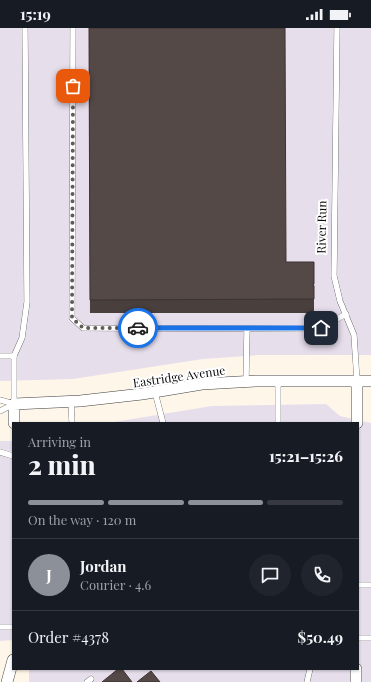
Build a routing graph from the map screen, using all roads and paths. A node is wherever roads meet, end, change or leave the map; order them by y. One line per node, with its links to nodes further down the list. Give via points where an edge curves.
1 (25, 28): 7 (lane, via 27,302 22,338)
2 (73, 28): 5 (lane, via 72,318 83,328)
3 (337, 28): 4 (lane, River Run, via 334,276)
4 (346, 314): 5 (lane, via 321,328); 10 (lane, River Run, via 354,335)
5 (247, 329): 8 (lane)
6 (0, 356): 7 (lane)
7 (14, 356): 15 (lane)
8 (246, 381): 9 (street, Eastridge Avenue); 12 (street, Eastridge Avenue, via 202,384)
9 (278, 381): 10 (street, Eastridge Avenue); 20 (lane)
10 (357, 381): 11 (street, Eastridge Avenue); 21 (street, River Run)
11 (371, 381)
12 (155, 392): 14 (street, Eastridge Avenue); 19 (lane)
13 (0, 400): 15 (lane, Eastridge Avenue)
14 (71, 402): 15 (street, Eastridge Avenue); 18 (lane)
15 (14, 404): 16 (lane, Eastridge Avenue); 17 (street)
16 (0, 411)
17 (14, 422)
18 (72, 422)
19 (162, 422)
20 (278, 422)
21 (357, 422)
22 (0, 452): 23 (lane)
23 (12, 456)
24 (359, 585): 25 (lane)
25 (371, 585)
26 (0, 627): 27 (lane)
27 (12, 627)
28 (359, 638): 29 (lane)
29 (371, 638)
30 (12, 664): 33 (street)
31 (310, 670): 34 (lane)
32 (356, 670): 35 (street)
33 (8, 682)
34 (307, 682)
35 (356, 682)

